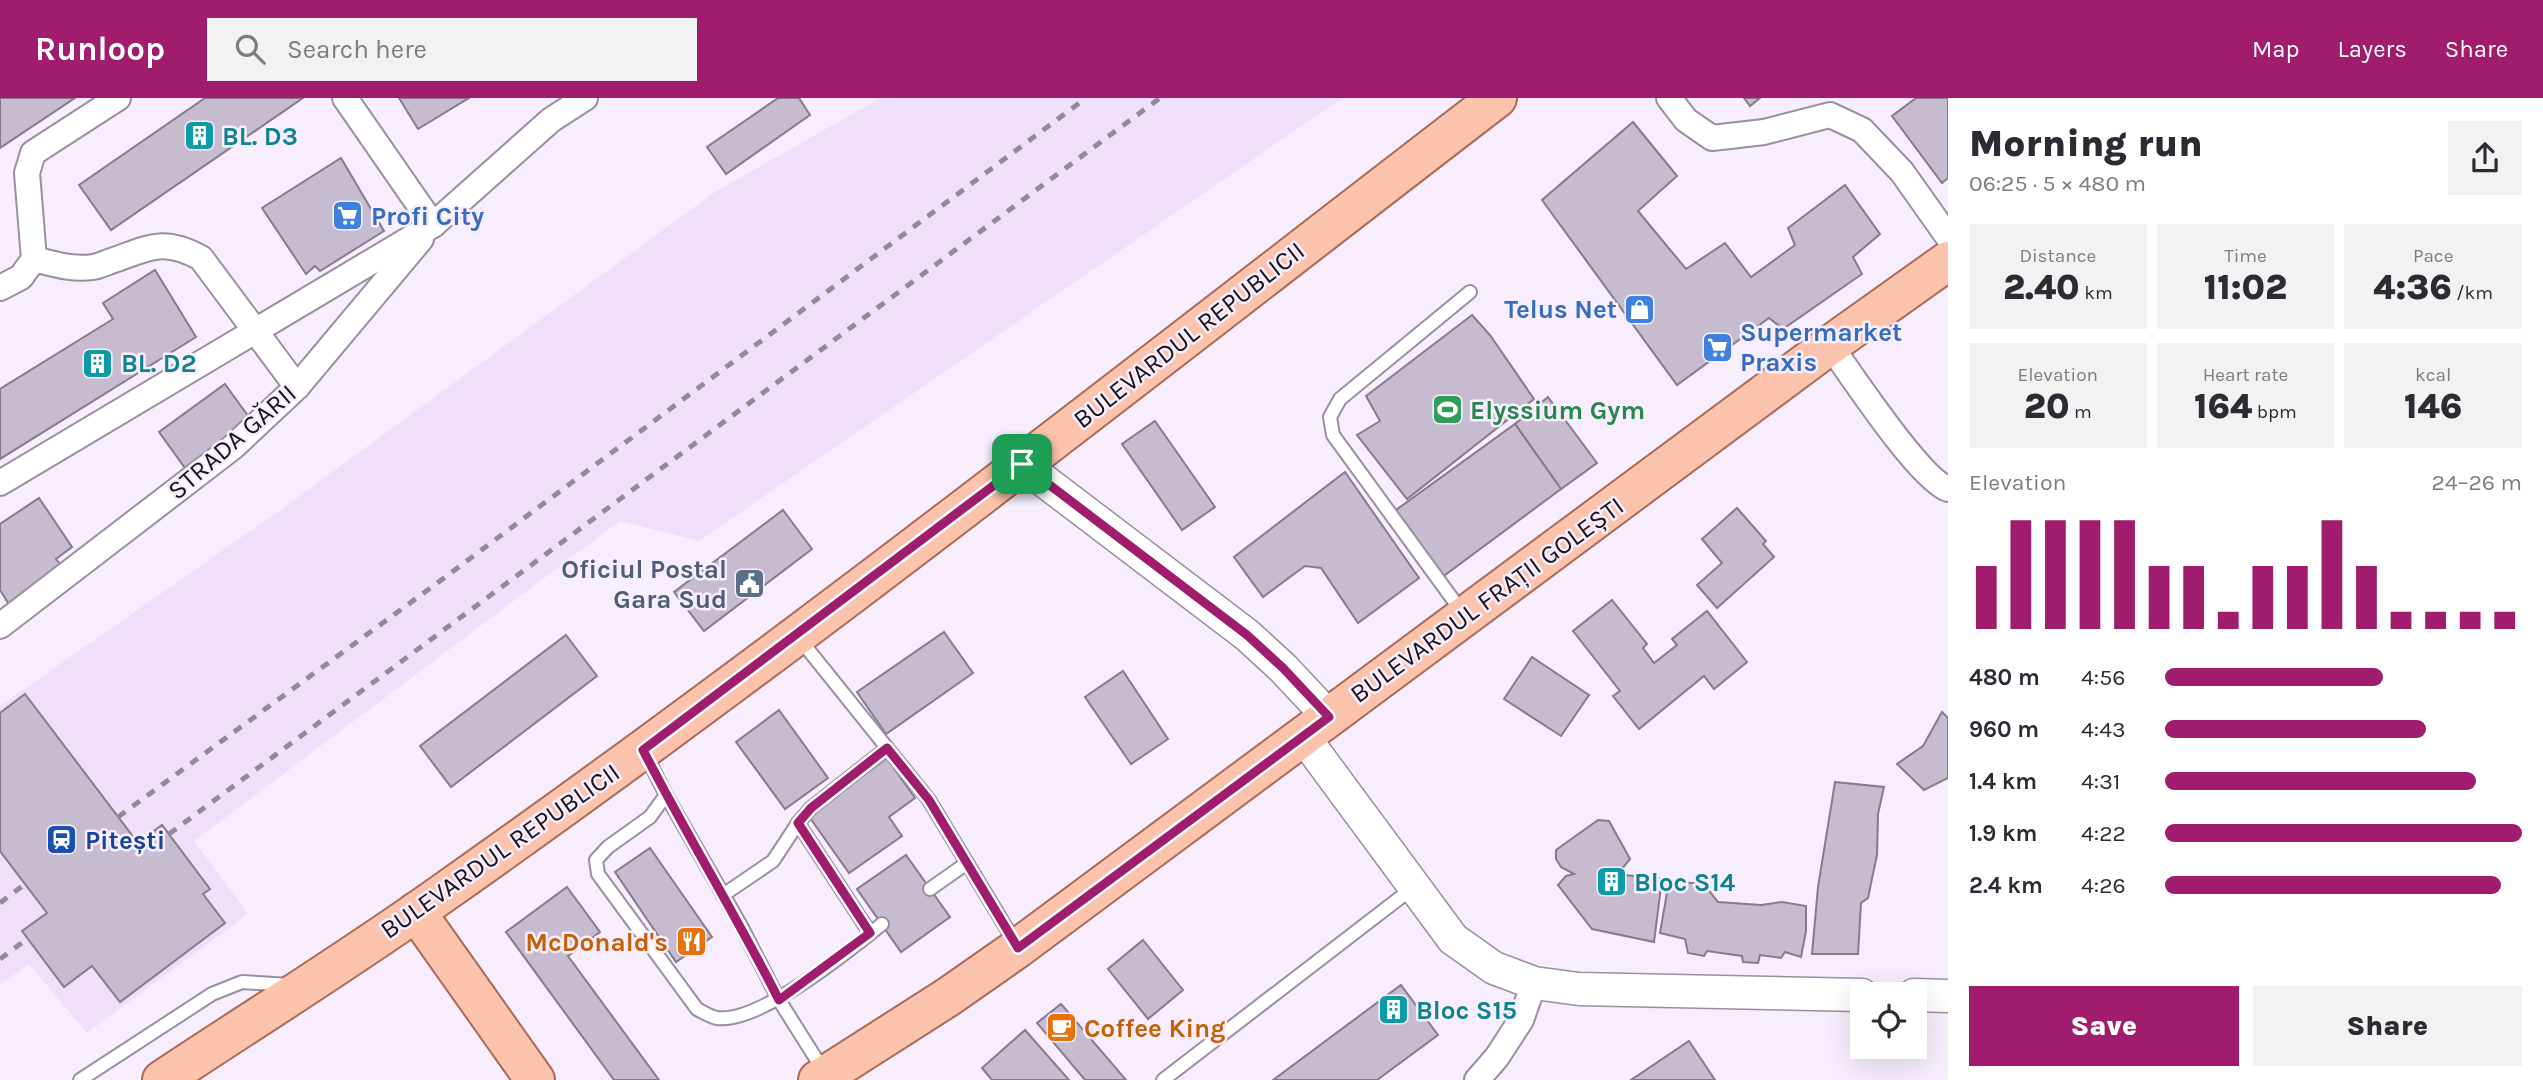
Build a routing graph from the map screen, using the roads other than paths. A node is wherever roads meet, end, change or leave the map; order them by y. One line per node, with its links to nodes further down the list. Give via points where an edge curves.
1 (118, 98): 8 (street, via 33,153 27,173)
2 (345, 98): 6 (street)
3 (584, 98): 6 (street, via 551,120)
4 (1497, 98): 15 (main road, BULEVARDUL REPUBLICII)
5 (1669, 98): 7 (street, via 1686,120 1712,138 1764,132 1830,116 1863,130 1902,172)
6 (433, 225): 12 (street); 14 (street, STRADA GĂRII)
7 (1948, 237)
8 (34, 260): 10 (street, via 21,277); 12 (street, via 71,268 95,267 159,245 175,246 201,258)
9 (1948, 261): 13 (main road, BULEVARDUL FRAȚII GOLEȘTI)
10 (0, 288)
11 (1470, 292): 18 (lane, via 1340,399 1330,417 1333,435)
12 (255, 330): 14 (street); 16 (street)
13 (1830, 345): 17 (street, via 1913,457); 18 (main road, BULEVARDUL FRAȚII GOLEȘTI)
14 (298, 387): 19 (street, STRADA GĂRII, via 233,447)
15 (1022, 464): 20 (main road, BULEVARDUL REPUBLICII); 21 (street, via 1247,635 1283,668)
16 (0, 483)
17 (1948, 489)
18 (1466, 617): 21 (main road, BULEVARDUL FRAȚII GOLEȘTI)
19 (0, 626)
20 (796, 634): 22 (lane); 23 (main road, BULEVARDUL REPUBLICII)
21 (1316, 726): 27 (street); 33 (main road, BULEVARDUL FRAȚII GOLEȘTI)
22 (887, 748): 25 (lane); 26 (lane, via 929,800)
23 (643, 750): 24 (lane); 30 (main road, BULEVARDUL REPUBLICII)
24 (666, 795): 29 (lane); 39 (lane, via 650,817 596,860 598,874 697,1009 717,1018 746,1014)
25 (798, 823): 29 (lane, via 773,861); 32 (lane)
26 (967, 863): 28 (lane); 33 (lane)
27 (1415, 887): 34 (street, via 1453,939 1494,968); 44 (lane)
28 (930, 889)
29 (723, 895): 39 (lane)
30 (416, 912): 35 (main road, BULEVARDUL REPUBLICII); 43 (main road)
31 (882, 924): 32 (lane)
32 (870, 933): 39 (lane)
33 (1018, 948): 40 (main road, BULEVARDUL FRAȚII GOLEȘTI)
34 (1534, 983): 36 (street, via 1579,989); 45 (street, via 1521,1020)
35 (304, 986): 41 (lane, via 242,982 212,994); 42 (main road, BULEVARDUL REPUBLICII)
36 (1850, 995)
37 (1927, 995): 38 (street)
38 (1948, 996)
39 (779, 1000): 40 (lane)
40 (822, 1077)
41 (80, 1080)
42 (162, 1080)
43 (536, 1080)
44 (1163, 1080)
45 (1477, 1080)

